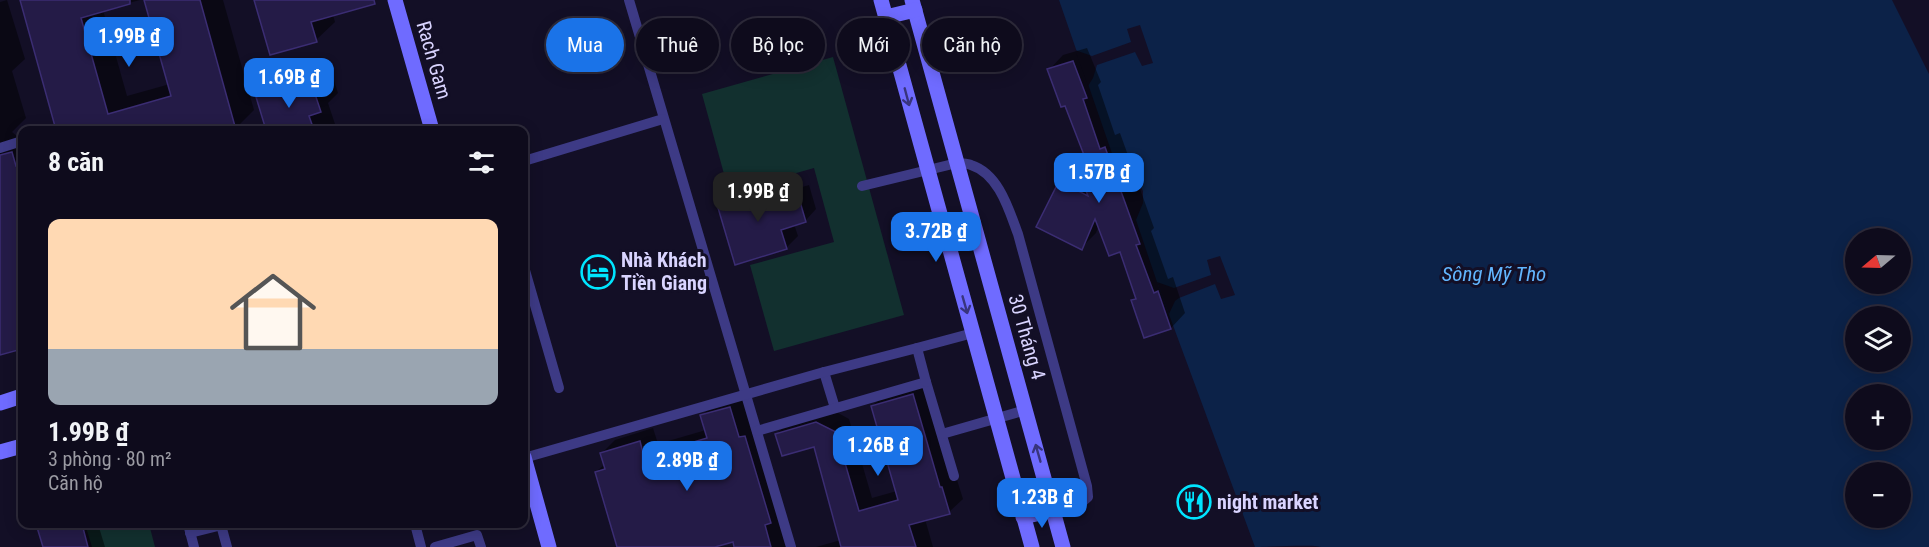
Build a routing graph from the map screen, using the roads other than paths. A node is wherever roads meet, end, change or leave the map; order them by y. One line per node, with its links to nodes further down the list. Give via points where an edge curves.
1 (395, 0): 7 (main road, Rach Gam)
2 (629, 0): 6 (lane)
3 (881, 0): 5 (main road)
4 (913, 5): 5 (main road); 11 (main road, 30 Tháng 4)
5 (886, 17): 12 (main road, one-way to 12)
6 (663, 119): 10 (lane); 20 (lane)
7 (431, 126)
8 (18, 142): 9 (lane)
9 (0, 148)
10 (528, 160)
11 (957, 163): 12 (lane); 24 (main road, 30 Tháng 4); 33 (lane, via 985,173 1003,195 1018,234 1067,409 1088,498)
12 (927, 170): 13 (lane); 15 (main road, one-way to 15)
13 (862, 186)
14 (528, 303): 19 (lane)
15 (973, 333): 16 (lane); 25 (main road)
16 (917, 348): 17 (lane); 18 (lane)
17 (824, 372): 20 (lane); 23 (lane)
18 (926, 382): 23 (lane); 27 (lane)
19 (559, 388)
20 (746, 395): 26 (lane); 30 (lane)
21 (18, 397): 22 (main road)
22 (0, 403)
23 (835, 408): 26 (lane)
24 (1026, 410): 25 (lane); 33 (main road, 30 Tháng 4, one-way to 24)
25 (997, 417): 27 (lane); 34 (main road)
26 (757, 431): 44 (lane)
27 (942, 434): 32 (lane)
28 (18, 447): 29 (main road)
29 (0, 452)
30 (528, 457)
31 (528, 472): 43 (main road)
32 (954, 476)
33 (1054, 510): 34 (main road); 46 (main road, 30 Tháng 4)
34 (1023, 517): 45 (main road)
35 (189, 528): 38 (lane)
36 (224, 528): 39 (lane)
37 (416, 528): 40 (lane)
38 (194, 547)
39 (227, 547)
40 (421, 547)
41 (435, 547): 42 (lane, via 477,535)
42 (481, 547)
43 (549, 547)
44 (791, 547)
45 (1032, 547)
46 (1064, 547)

